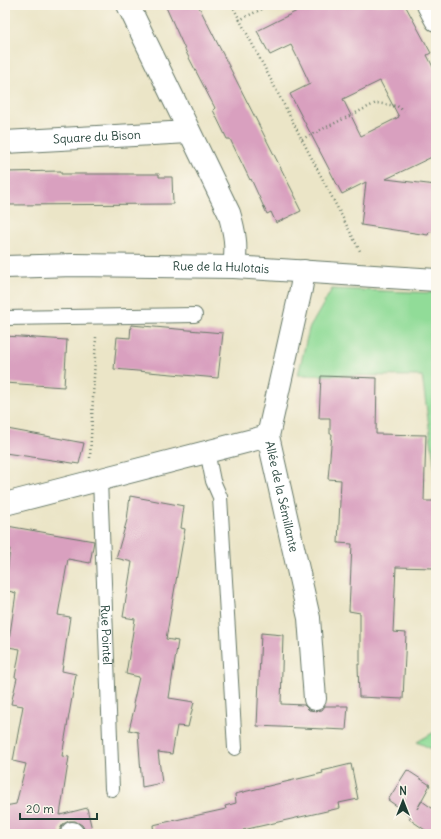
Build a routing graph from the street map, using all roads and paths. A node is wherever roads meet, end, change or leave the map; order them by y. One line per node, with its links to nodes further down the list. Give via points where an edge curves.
1 (128, 5): 8 (street)
2 (232, 5): 5 (path)
3 (270, 5): 5 (path)
4 (428, 5): 6 (street)
5 (240, 20): 9 (path)
6 (436, 20)
7 (404, 112): 9 (path, via 396,106 376,103)
8 (189, 132): 10 (street, Square du Bison); 11 (street, via 229,213 235,231)
9 (302, 139): 14 (path, via 360,250)
10 (5, 142)
11 (234, 267): 12 (street, Rue de la Hulotais, via 74,265); 13 (street, Rue de la Hulotais)
12 (5, 268)
13 (304, 271): 14 (street, Rue de la Hulotais); 19 (street, Allée de la Sémillante)
14 (358, 275): 15 (street, Rue de la Hulotais)
15 (436, 280)
16 (195, 315): 17 (lane)
17 (97, 316): 18 (lane); 21 (path, via 90,460)
18 (5, 318)
19 (268, 436): 20 (street); 23 (street, Allée de la Sémillante, via 309,618)
20 (207, 451): 21 (street); 24 (lane, via 213,482 220,497)
21 (100, 480): 22 (street); 25 (lane, Rue Pointel)
22 (5, 504)
23 (315, 699)
24 (235, 748)
25 (112, 790)

